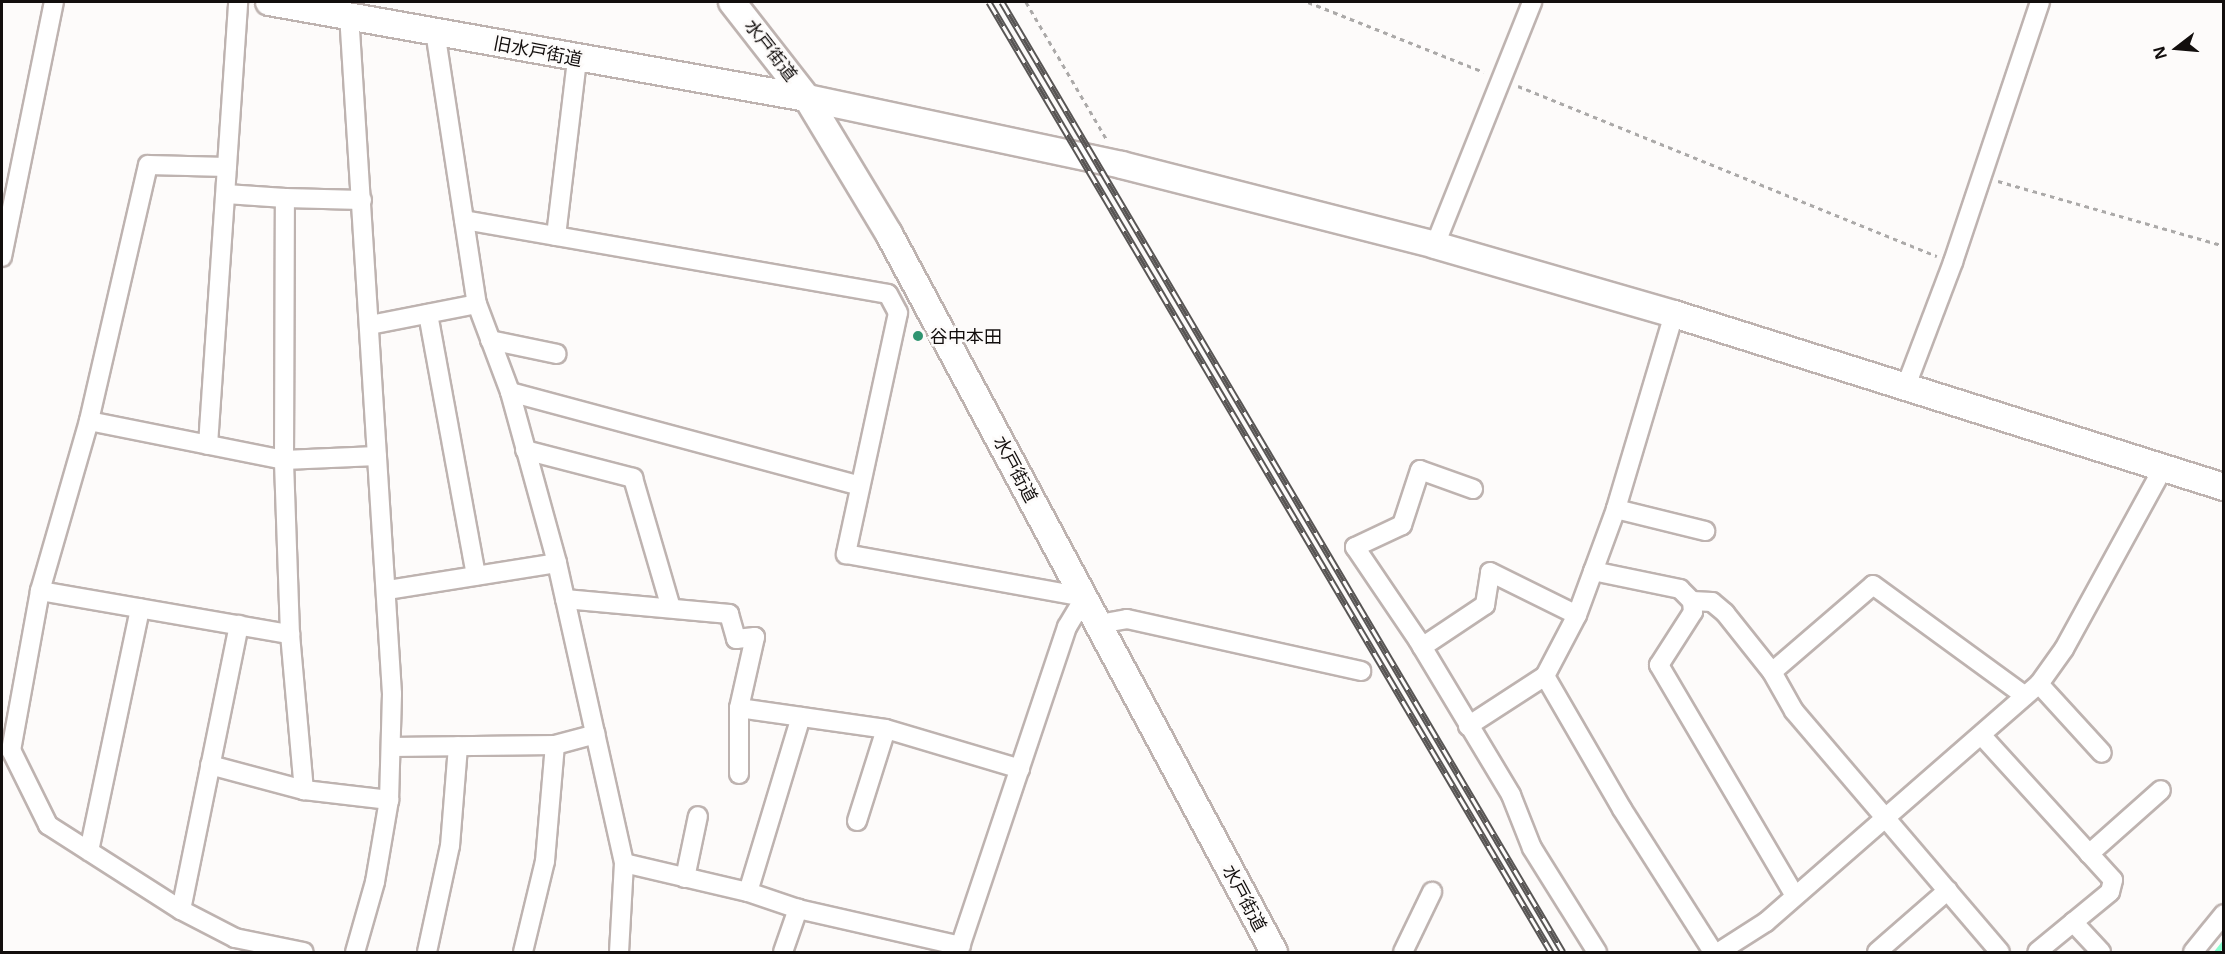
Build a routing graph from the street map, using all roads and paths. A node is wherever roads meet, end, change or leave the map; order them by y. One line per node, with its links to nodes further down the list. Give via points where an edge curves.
1 (54, 2): 24 (street)
2 (238, 2): 15 (street)
3 (269, 2): 9 (street, 旧水戸街道)
4 (732, 2): 13 (street, 水戸街道)
5 (1026, 2): 14 (path)
6 (1308, 2): 12 (path)
7 (1532, 2): 12 (street)
8 (2040, 2): 16 (street)
9 (349, 14): 10 (street, 旧水戸街道); 19 (street)
10 (435, 31): 11 (street, 旧水戸街道); 20 (street)
11 (577, 59): 13 (street, 旧水戸街道); 21 (street)
12 (1501, 79): 22 (street); 25 (path)
13 (807, 98): 14 (street, 旧水戸街道); 26 (street, 水戸街道)
14 (1122, 165): 22 (street, 旧水戸街道)
15 (227, 167): 17 (street); 36 (street, via 148,165)
16 (1982, 176): 23 (path); 25 (street)
17 (226, 194): 18 (street); 37 (street)
18 (285, 198): 19 (street); 40 (street)
19 (362, 200): 31 (street)
20 (464, 220): 21 (street); 27 (street)
21 (556, 236): 28 (street, via 888,294)
22 (1435, 245): 30 (street, 旧水戸街道)
23 (2223, 246)
24 (2, 257)
25 (1953, 262): 34 (street)
26 (918, 287): 28 (street); 52 (street, 水戸街道)
27 (477, 304): 29 (street); 32 (street)
28 (893, 304): 42 (street, via 898,313)
29 (428, 314): 31 (street); 49 (street)
30 (1674, 314): 34 (street, 旧水戸街道); 45 (street)
31 (370, 325): 39 (street)
32 (490, 340): 33 (street); 35 (street)
33 (556, 354)
34 (1906, 386): 41 (street, 旧水戸街道)
35 (510, 392): 38 (street); 42 (street)
36 (89, 421): 37 (street); 51 (street)
37 (208, 445): 40 (street)
38 (525, 450): 47 (street); 56 (street, via 633,478)
39 (377, 456): 40 (street); 50 (street)
40 (284, 460): 60 (street)
41 (2163, 468): 43 (street, 旧水戸街道); 65 (street, via 2064,649)
42 (861, 486): 52 (street, via 846,554)
43 (2223, 487)
44 (1473, 489): 61 (street, via 1420,470 1402,525 1355,547)
45 (1616, 509): 46 (street); 48 (street)
46 (1705, 531)
47 (557, 562): 49 (street); 53 (street)
48 (1593, 571): 54 (street, via 1680,589); 57 (street)
49 (476, 576): 50 (street)
50 (388, 590): 75 (street)
51 (40, 591): 55 (street); 86 (street, via 11,750 48,825)
52 (1085, 597): 58 (street, 水戸街道); 78 (street, via 1067,627)
53 (565, 599): 56 (street); 71 (street)
54 (1692, 600): 63 (street, via 1712,602 1725,613); 93 (street, via 1693,612 1659,664)
55 (140, 608): 59 (street); 86 (street)
56 (671, 609): 67 (street, via 729,614 736,639 755,637)
57 (1577, 615): 61 (street, via 1490,572 1485,605); 64 (street)
58 (1099, 624): 62 (street, via 1127,619); 105 (street, 水戸街道)
59 (238, 625): 60 (street); 77 (street)
60 (290, 634): 80 (street)
61 (1422, 647): 69 (street)
62 (1361, 671)
63 (1772, 672): 66 (street, via 1873,585); 84 (street, via 1794,711)
64 (1545, 676): 69 (street); 108 (street, via 1622,809)
65 (2039, 684): 66 (street); 76 (street)
66 (2025, 696): 72 (street)
67 (739, 708): 68 (street); 79 (street)
68 (801, 717): 70 (street); 91 (street)
69 (1468, 726): 107 (street, via 1511,795 1532,848)
70 (886, 729): 78 (street); 85 (street)
71 (596, 734): 74 (street); 88 (street)
72 (1983, 737): 84 (street); 87 (street)
73 (458, 746): 74 (street); 75 (street); 101 (street, via 450,846)
74 (555, 746): 102 (street, via 545,861)
75 (391, 747): 82 (street)
76 (2102, 753)
77 (210, 765): 80 (street); 95 (street)
78 (1020, 769): 98 (street)
79 (739, 774)
80 (304, 790): 82 (street)
81 (2161, 790): 87 (street)
82 (389, 800): 100 (street, via 375,882)
83 (698, 816): 89 (street)
84 (1887, 818): 90 (street); 93 (street)
85 (857, 821)
86 (89, 851): 95 (street)
87 (2089, 854): 97 (street, via 2113,880 2110,892)
88 (624, 863): 89 (street); 103 (street)
89 (685, 878): 91 (street)
90 (1948, 890): 110 (street); 111 (street)
91 (748, 892): 94 (street)
92 (1432, 892): 106 (street)
93 (1794, 894): 109 (street, via 1766,922)
94 (798, 909): 98 (street); 104 (street)
95 (181, 910): 99 (street, via 235,938)
96 (2223, 914): 114 (street)
97 (2073, 922): 112 (street); 113 (street)
98 (960, 949)
99 (304, 952)
100 (355, 952)
101 (427, 952)
102 (524, 952)
103 (619, 952)
104 (783, 952)
105 (1274, 952)
106 (1403, 952)
107 (1596, 952)
108 (1713, 952)
109 (1719, 952)
110 (1877, 952)
111 (2000, 952)
112 (2037, 952)
113 (2101, 952)
114 (2193, 952)

